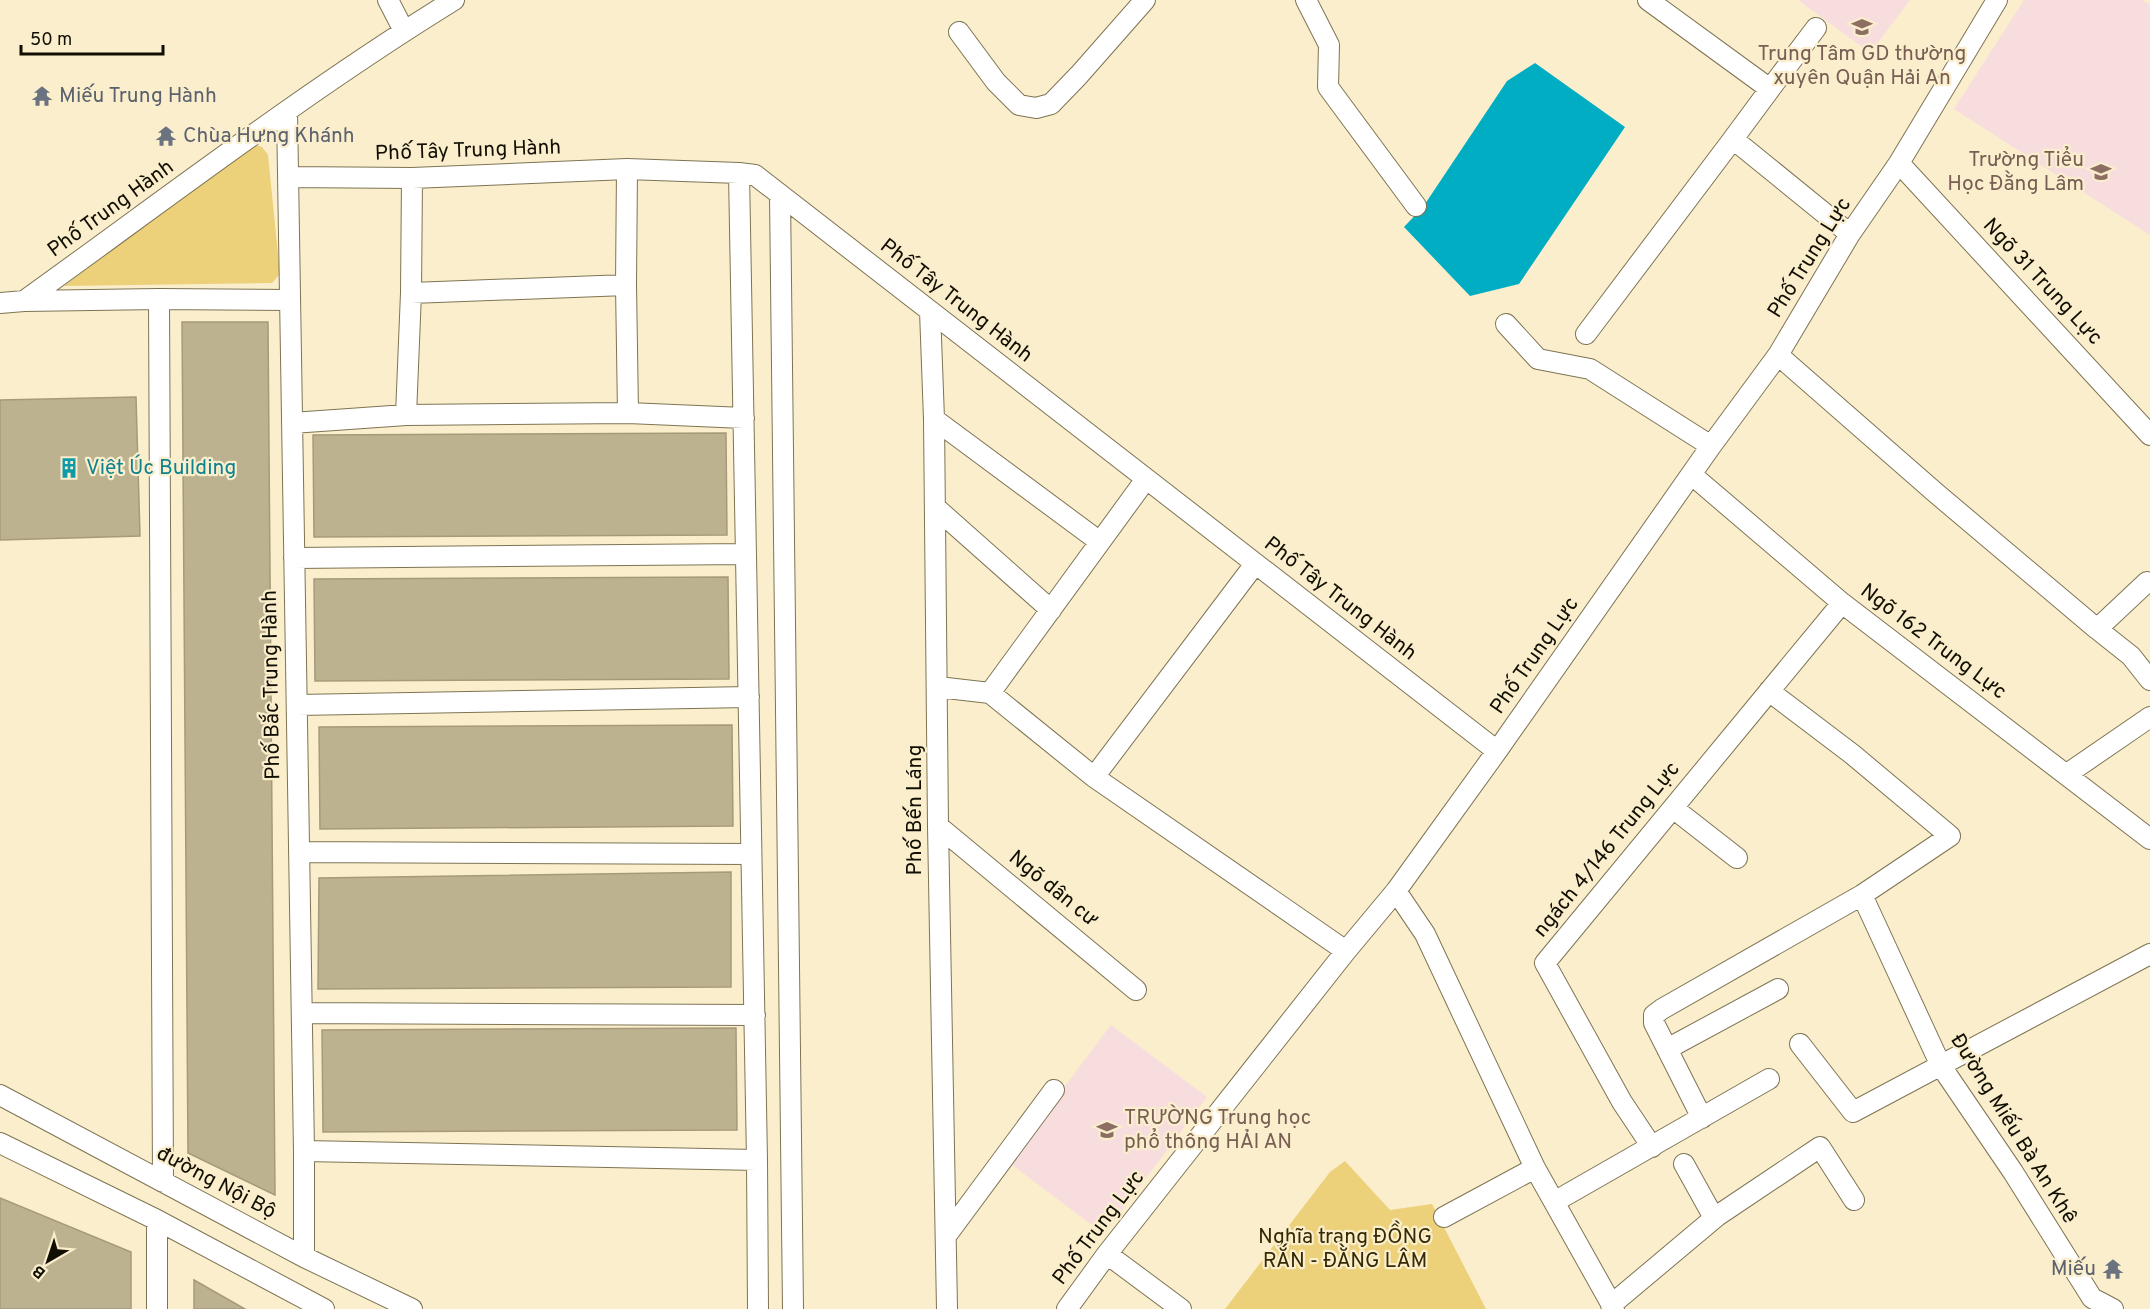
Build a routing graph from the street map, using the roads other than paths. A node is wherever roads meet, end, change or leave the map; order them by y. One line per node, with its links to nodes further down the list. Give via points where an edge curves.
1 (388, 0): 8 (street)
2 (454, 0): 8 (street, Phố Trung Hành)
3 (1306, 0): 19 (street, via 1329,45 1328,87)
4 (1648, 0): 10 (street)
5 (1997, 0): 13 (street, Phố Trung Lực)
6 (1144, 1): 9 (street, via 1051,104 1036,108 1019,105)
7 (1816, 28): 10 (street)
8 (404, 31): 11 (street, Phố Trung Hành)
9 (959, 32)
10 (1770, 89): 12 (street)
11 (287, 112): 16 (street, Phố Bắc Trung Hành); 25 (street, Phố Trung Hành)
12 (1733, 139): 20 (street); 29 (street)
13 (1899, 163): 20 (street, Phố Trung Lực); 36 (street, Ngõ 31 Trung Lực)
14 (627, 170): 15 (street, Phố Tây Trung Hành); 17 (street, Phố Tây Trung Hành); 21 (street)
15 (739, 173): 18 (street, Phố Tây Trung Hành, via 755,175); 33 (street)
16 (288, 177): 17 (street, Phố Tây Trung Hành); 24 (street, Phố Bắc Trung Hành)
17 (412, 178): 22 (street)
18 (780, 195): 27 (street, Phố Tây Trung Hành); 100 (street)
19 (1416, 206)
20 (1850, 234): 30 (street, Phố Trung Lực)
21 (626, 285): 22 (street); 31 (street)
22 (411, 293): 32 (street)
23 (159, 299): 24 (street); 25 (street); 86 (street)
24 (290, 300): 35 (street, Phố Bắc Trung Hành)
25 (24, 302): 26 (street)
26 (0, 303)
27 (930, 311): 34 (street, Phố Bến Láng); 39 (street, Phố Tây Trung Hành)
28 (1506, 324): 37 (street, via 1538,359 1590,369)
29 (1586, 334)
30 (1778, 355): 37 (street, Phố Trung Lực); 48 (street)
31 (628, 413): 32 (street); 33 (street)
32 (406, 415): 35 (street)
33 (744, 418): 42 (street)
34 (934, 419): 40 (street, Phố Bến Láng); 41 (street)
35 (292, 423): 43 (street, Phố Bắc Trung Hành)
36 (2150, 435)
37 (1711, 446): 38 (street, Phố Trung Lực)
38 (1692, 475): 46 (street, Ngõ 162 Trung Lực); 56 (street, Phố Trung Lực)
39 (1146, 479): 41 (street); 44 (street, Phố Tây Trung Hành)
40 (935, 507): 47 (street); 50 (street, Phố Bến Láng)
41 (1100, 542): 47 (street)
42 (746, 554): 43 (street); 53 (street)
43 (294, 558): 54 (street, Phố Bắc Trung Hành)
44 (1255, 564): 56 (street, Phố Tây Trung Hành); 58 (street)
45 (2146, 582): 48 (street)
46 (1842, 603): 51 (street, ngách 4/146 Trung Lực); 57 (street, Ngõ 162 Trung Lực)
47 (1051, 610): 52 (street)
48 (2097, 629): 49 (street, via 2131,656)
49 (2150, 680)
50 (938, 687): 52 (street); 60 (street, Phố Bến Láng)
51 (1769, 691): 59 (street, ngách 4/146 Trung Lực); 66 (street, via 1950,836)
52 (990, 693): 58 (street)
53 (749, 697): 54 (street); 63 (street)
54 (297, 705): 62 (street, Phố Bắc Trung Hành)
55 (2150, 717): 57 (street)
56 (1497, 751): 65 (street, Phố Trung Lực)
57 (2067, 774): 61 (street, Ngõ 162 Trung Lực)
58 (1094, 777): 67 (street)
59 (1673, 808): 64 (street); 81 (street, ngách 4/146 Trung Lực, via 1545,963 1622,1102)
60 (938, 826): 70 (street, Ngõ dân cư); 92 (street, Phố Bến Láng)
61 (2150, 839)
62 (299, 852): 63 (street); 71 (street, Phố Bắc Trung Hành)
63 (751, 854): 72 (street)
64 (1737, 858)
65 (1396, 891): 67 (street, Phố Trung Lực); 85 (street, via 1425,934)
66 (1862, 895): 74 (street, via 1654,1015); 75 (street, Đường Miếu Bà An Khê)
67 (1346, 951): 93 (street, Phố Trung Lực)
68 (2150, 954): 75 (street)
69 (1778, 989): 74 (street)
70 (1136, 990)
71 (302, 1013): 72 (street); 82 (street, Phố Bắc Trung Hành)
72 (754, 1015): 83 (street)
73 (1800, 1044): 75 (street, via 1853,1112)
74 (1667, 1049): 79 (street)
75 (1941, 1066): 104 (street, Đường Miếu Bà An Khê, via 2092,1298)
76 (1769, 1079): 79 (street)
77 (1054, 1090): 92 (street)
78 (0, 1095): 86 (street, đường Nội Bộ)
79 (1702, 1118): 81 (street)
80 (0, 1143): 91 (street)
81 (1652, 1147): 88 (street)
82 (304, 1151): 83 (street); 94 (street, Phố Bắc Trung Hành)
83 (757, 1160): 99 (street)
84 (1684, 1164): 90 (street)
85 (1535, 1168): 88 (street); 89 (street)
86 (163, 1182): 94 (street, đường Nội Bộ)
87 (1854, 1200): 90 (street, via 1820,1147)
88 (1554, 1202): 96 (street)
89 (1444, 1217)
90 (1714, 1218): 96 (street)
91 (157, 1220): 95 (street); 97 (street)
92 (946, 1236): 101 (street, Phố Bến Láng)
93 (1107, 1254): 102 (street, Phố Trung Lực); 103 (street)
94 (304, 1257): 98 (street, đường Nội Bộ)
95 (317, 1307)
96 (1612, 1307)
97 (157, 1309)
98 (412, 1309)
99 (758, 1309)
100 (793, 1309)
101 (947, 1309)
102 (1067, 1309)
103 (1181, 1309)
104 (2113, 1309)

